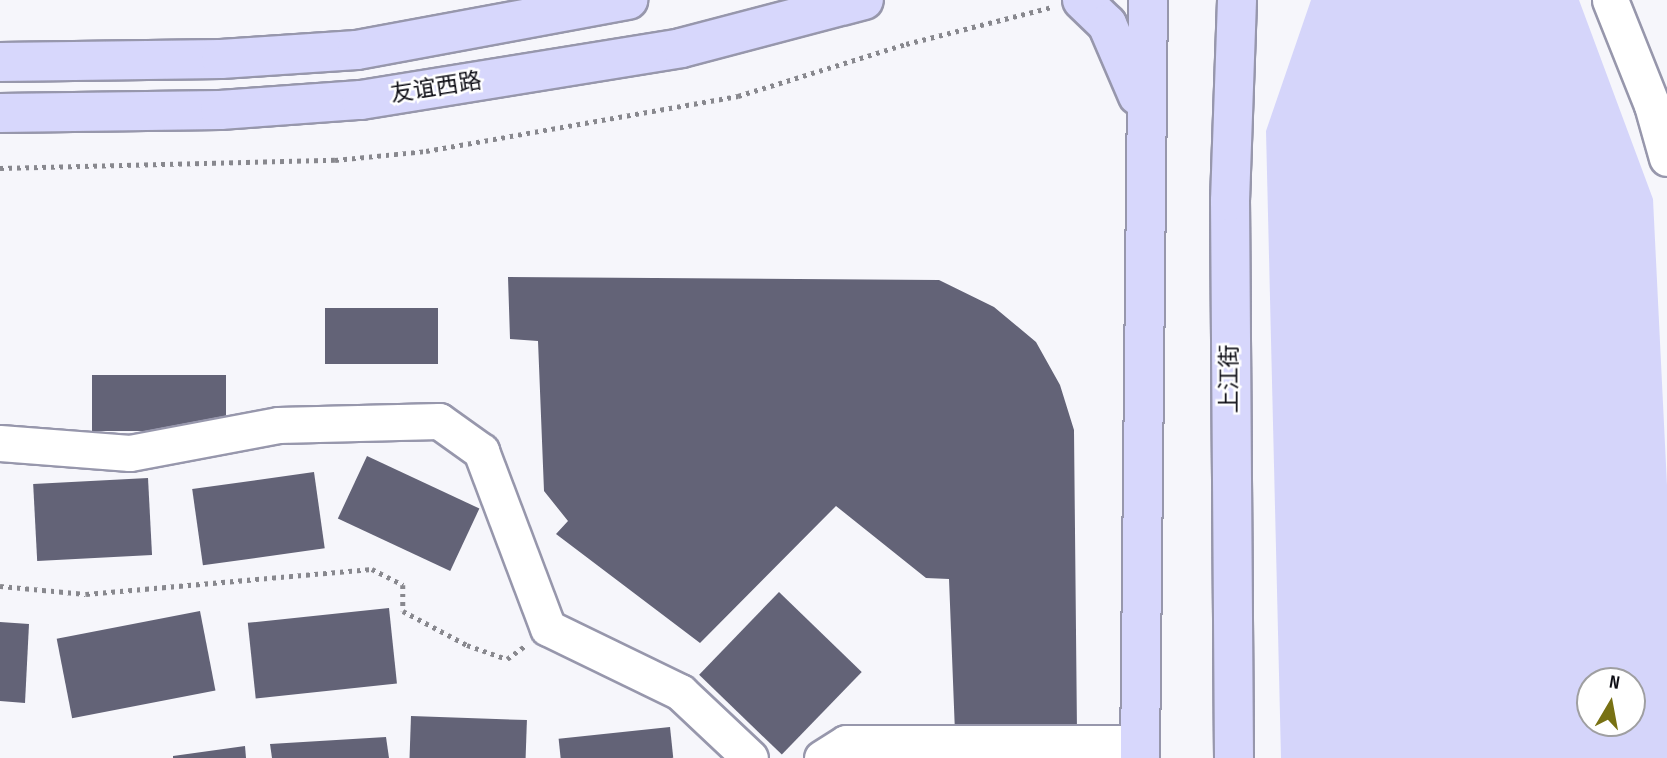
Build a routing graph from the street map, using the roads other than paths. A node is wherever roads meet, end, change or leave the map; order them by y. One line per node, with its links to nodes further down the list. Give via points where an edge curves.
1 (628, 0): 8 (main road, via 357,50 221,60)
2 (863, 0): 10 (main road, 友谊西路, via 681,48 361,100 220,110)
3 (1148, 0): 11 (main road)
4 (1216, 0): 9 (main road)
5 (1237, 0): 9 (main road, 上江街)
6 (1610, 0): 12 (street, via 1652,105)
7 (1086, 2): 11 (main road, via 1120,46)
8 (0, 62)
9 (1230, 111): 17 (main road, 上江街)
10 (0, 113)
11 (1146, 128): 14 (main road)
12 (1667, 159)
13 (0, 443): 15 (street, via 130,453 278,425 439,421 481,451 548,628 680,692)
14 (1140, 750): 16 (street, via 846,743)
15 (750, 758)
16 (822, 758)
17 (1234, 758)

